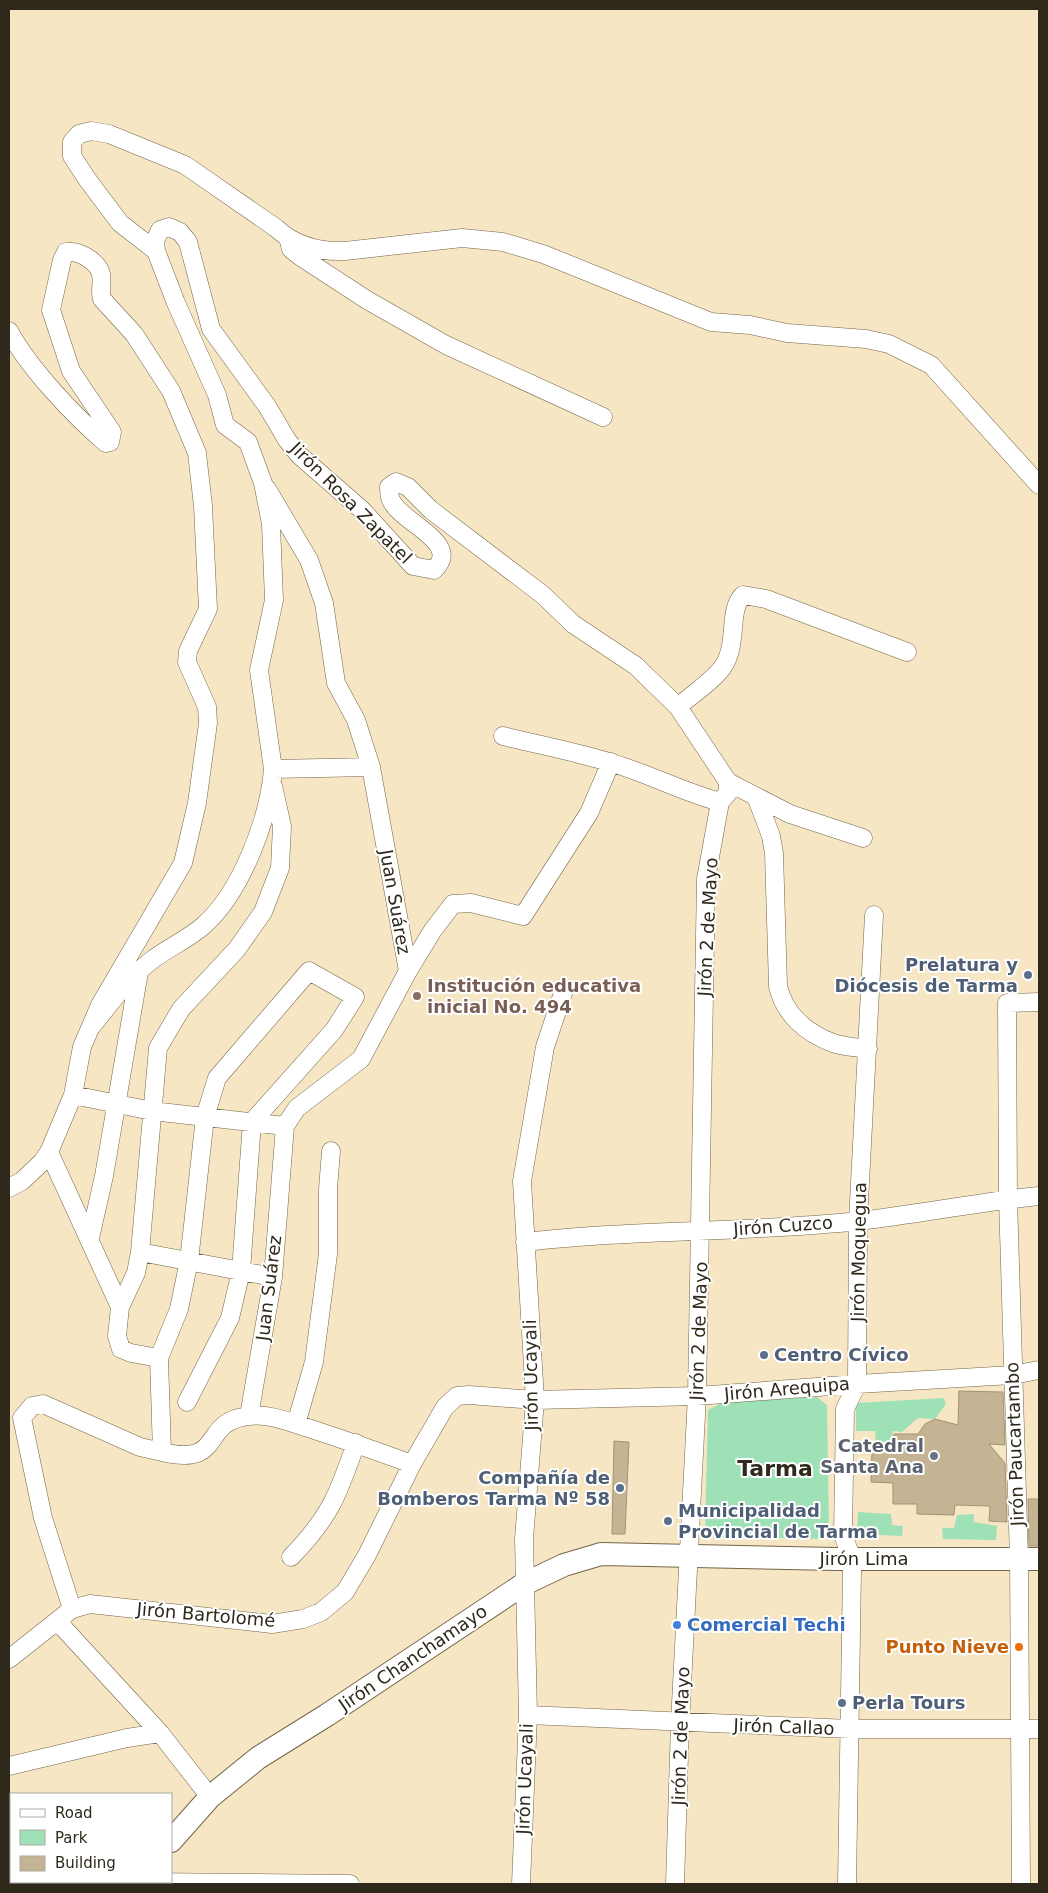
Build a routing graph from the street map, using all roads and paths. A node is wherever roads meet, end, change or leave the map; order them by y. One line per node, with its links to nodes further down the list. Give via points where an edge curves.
1 (289, 241): 2 (street, via 276,228 185,165 109,134 91,131 79,134 71,148 82,172 120,223); 4 (street, via 291,249 301,258 446,345); 6 (street, via 329,252 462,238 503,242 543,254 711,322 750,325 787,334 866,339 889,344 931,365)
2 (156, 251): 5 (street, via 217,395 225,425 248,442); 8 (street, Jirón Rosa Zapatel, via 155,241 160,230 169,227 180,232 188,242 212,329 287,440 299,455 362,510 413,566 434,570 441,564 443,556 440,545 391,502 389,487 396,482 408,486 431,510 544,594 572,624 636,666)
3 (9, 331): 22 (street, via 31,366 94,433 106,443 110,442 112,432 71,371 51,310 66,252 73,251 90,259 100,271 102,299 134,334 171,390 197,453 208,609 188,651 187,662 207,707 208,723 197,803 183,863 130,951)
4 (603, 416)
5 (263, 483): 11 (street, Juan Suárez, via 308,560 324,603 336,683 356,720); 12 (street, via 271,524 274,600 259,670)
6 (1039, 485)
7 (907, 652): 8 (street, via 766,599 743,595 734,609 733,639 724,666)
8 (678, 707): 13 (street, Jirón Rosa Zapatel)
9 (503, 736): 10 (street)
10 (611, 762): 15 (street); 18 (street, via 589,812 523,916 471,903 453,904)
11 (371, 767): 12 (street); 18 (street, Juan Suárez)
12 (273, 775): 19 (street, via 258,837 246,866 222,903 203,926 151,960); 26 (street, via 282,826 280,868 263,912 237,949 181,1009 158,1048)
13 (728, 782): 14 (street, Jirón Rosa Zapatel); 15 (street, Jirón 2 de Mayo, via 728,793)
14 (757, 799): 16 (street, Jirón Rosa Zapatel, via 790,814); 23 (street, via 774,853 781,1001 788,1013 804,1026 833,1043)
15 (720, 802): 36 (street, Jirón 2 de Mayo, via 706,879)
16 (863, 838)
17 (874, 915): 23 (street, Jirón Moquegua)
18 (408, 971): 29 (street, Juan Suárez, via 361,1059 297,1108)
19 (139, 972): 22 (street); 25 (street)
20 (564, 990): 38 (street, Jirón Ucayali, via 546,1047 522,1180)
21 (1039, 1002): 34 (street, Jirón Paucartambo, via 1007,1003)
22 (90, 1027): 24 (street, via 82,1047)
23 (868, 1049): 35 (street, Jirón Moquegua)
24 (73, 1095): 25 (street); 31 (street)
25 (115, 1104): 26 (street); 37 (street)
26 (152, 1111): 27 (street); 39 (street)
27 (205, 1117): 28 (street); 28 (street, via 217,1078 309,971 355,997 334,1030); 40 (street)
28 (252, 1122): 29 (street); 41 (street)
29 (285, 1126): 42 (street, Juan Suárez)
30 (331, 1151): 53 (street, via 328,1254 314,1362)
31 (48, 1152): 32 (street, via 22,1181); 37 (street)
32 (9, 1188)
33 (1039, 1196): 34 (street, Jirón Cuzco)
34 (1008, 1199): 35 (street, Jirón Cuzco); 46 (street, Jirón Paucartambo)
35 (858, 1221): 36 (street, Jirón Cuzco); 47 (street, Jirón Moquegua)
36 (701, 1232): 38 (street, Jirón Cuzco, via 592,1234); 48 (street, Jirón 2 de Mayo)
37 (90, 1238): 43 (street)
38 (525, 1242): 50 (street, Jirón Ucayali)
39 (140, 1252): 40 (street); 43 (street, via 136,1273)
40 (189, 1261): 41 (street); 44 (street, via 178,1309)
41 (241, 1271): 42 (street); 51 (street, via 230,1318)
42 (274, 1277): 52 (street, Juan Suárez)
43 (120, 1307): 44 (street, via 117,1336 121,1349)
44 (159, 1358): 55 (street)
45 (1039, 1370): 46 (street, Jirón Arequipa)
46 (1012, 1375): 47 (street, Jirón Arequipa); 60 (street, Jirón Paucartambo)
47 (857, 1384): 48 (street, Jirón Arequipa); 59 (street, Jirón Moquegua, via 846,1409 843,1535)
48 (697, 1396): 50 (street, Jirón Arequipa); 57 (street, Jirón 2 de Mayo)
49 (450, 1400): 50 (street, Jirón Arequipa, via 469,1395); 56 (street, Jirón Bartolomé)
50 (535, 1400): 61 (street, Jirón Ucayali, via 524,1540)
51 (187, 1402)
52 (248, 1416): 53 (street, via 279,1418); 55 (street, via 219,1429 206,1450 196,1455)
53 (296, 1424): 54 (street)
54 (356, 1443): 56 (street); 58 (street, via 336,1500 313,1534)
55 (162, 1452): 62 (street, via 140,1447 43,1404 32,1406 22,1418 43,1518)
56 (412, 1464): 62 (street, Jirón Bartolomé, via 363,1563 344,1592 321,1612 304,1619 272,1624 90,1604)
57 (689, 1556): 59 (main road, Jirón Lima); 61 (main road, Jirón Chanchamayo, via 601,1554 564,1565); 66 (street, Jirón 2 de Mayo)
58 (291, 1557)
59 (852, 1559): 60 (main road, Jirón Lima); 67 (street, Jirón Moquegua)
60 (1029, 1559): 68 (street, Jirón Paucartambo)
61 (524, 1584): 65 (street, Jirón Ucayali); 72 (main road, Jirón Chanchamayo, via 327,1716 258,1758)
62 (72, 1609): 63 (street)
63 (58, 1622): 64 (street); 70 (street)
64 (9, 1659)
65 (528, 1715): 66 (street, Jirón Callao); 77 (street, Jirón Ucayali)
66 (680, 1723): 67 (street, Jirón Callao); 78 (street, Jirón 2 de Mayo)
67 (851, 1729): 68 (street, Jirón Callao); 79 (street, Jirón Moquegua)
68 (1020, 1729): 69 (street, Jirón Callao); 80 (street, Jirón Paucartambo)
69 (1039, 1729)
70 (160, 1733): 71 (street); 72 (street)
71 (9, 1766)
72 (210, 1797): 73 (main road, Jirón Chanchamayo)
73 (172, 1839)
74 (172, 1882): 75 (street)
75 (213, 1883): 76 (street)
76 (350, 1884)
77 (521, 1884)
78 (675, 1884)
79 (847, 1884)
80 (1021, 1884)

